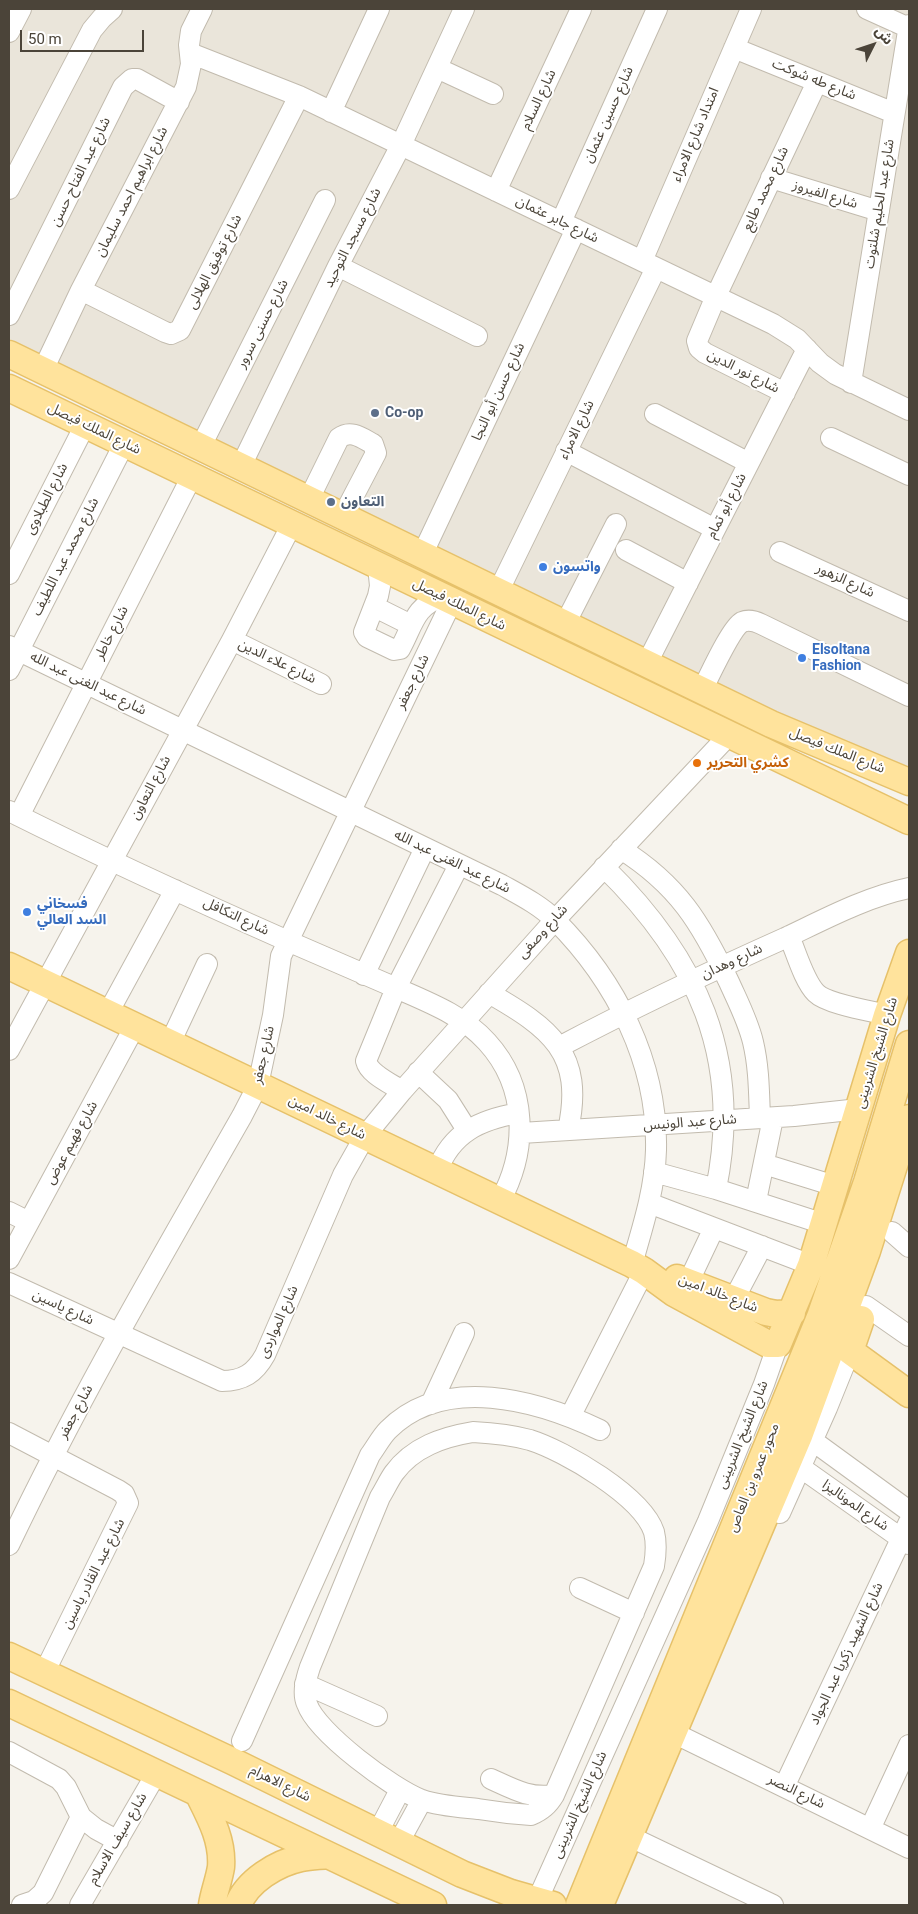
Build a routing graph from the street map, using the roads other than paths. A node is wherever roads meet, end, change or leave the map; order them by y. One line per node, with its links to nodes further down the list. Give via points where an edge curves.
1 (21, 9): 11 (street)
2 (112, 9): 23 (street, via 92,30)
3 (202, 9): 13 (street, شارع ابراهيم احمد سليمان, via 191,31)
4 (378, 9): 19 (street)
5 (464, 9): 14 (street, شارع مسجد التوحيد)
6 (581, 9): 24 (street, شارع السلام)
7 (658, 9): 27 (street, شارع حسين عثمان)
8 (751, 9): 12 (street, امتداد شارع الامراء)
9 (867, 9): 10 (street)
10 (909, 26): 20 (street, شارع عبد الحليم شلتوت)
11 (9, 32)
12 (734, 48): 15 (street, شارع طه شوكت); 28 (street, امتداد شارع الامراء)
13 (190, 53): 17 (street, شارع جابر عثمان); 18 (street, شارع ابراهيم احمد سليمان, via 190,75)
14 (437, 68): 16 (street); 21 (street, شارع مسجد التوحيد)
15 (817, 82): 20 (street, شارع طه شوكت); 22 (street, شارع محمد طايع)
16 (492, 94)
17 (299, 96): 19 (street, شارع جابر عثمان); 30 (street, شارع توفيق الهلالى, via 180,330 171,334 165,332)
18 (179, 102): 30 (street, شارع ابراهيم احمد سليمان); 32 (street, شارع عبد الفتاح حسن, via 137,79 123,86)
19 (331, 112): 21 (street, شارع جابر عثمان)
20 (894, 113): 26 (street, شارع عبد الحليم شلتوت)
21 (401, 145): 24 (street, شارع جابر عثمان); 29 (street, شارع مسجد التوحيد)
22 (771, 178): 26 (street, شارع الفيروز); 31 (street, شارع محمد طايع)
23 (9, 189)
24 (496, 191): 27 (street, شارع جابر عثمان)
25 (325, 200): 45 (street, شارع حسنى سرور)
26 (879, 211): 37 (street, شارع عبد الحليم شلتوت)
27 (569, 226): 28 (street, شارع جابر عثمان); 58 (street, شارع حسن أبو النجا)
28 (649, 264): 31 (street, شارع جابر عثمان); 46 (street, شارع الامراء)
29 (338, 266): 33 (street); 48 (street, شارع مسجد التوحيد)
30 (82, 290): 36 (street, شارع ابراهيم احمد سليمان)
31 (716, 296): 34 (street, شارع جابر عثمان, via 774,324); 39 (street, شارع نور الدين, via 698,337 699,348)
32 (9, 315)
33 (477, 336)
34 (807, 349): 37 (street, شارع جابر عثمان, via 835,374); 39 (street, شارع أبو تمام)
35 (9, 354): 36 (main road, شارع الملك فيصل)
36 (43, 370): 45 (main road, شارع الملك فيصل)
37 (851, 383): 40 (street, شارع جابر عثمان)
38 (10, 393): 42 (main road, شارع الملك فيصل)
39 (785, 394): 47 (street, شارع أبو تمام)
40 (909, 410)
41 (655, 414): 47 (street)
42 (85, 425): 44 (main road, شارع الملك فيصل); 60 (street, شارع الطبلاوى)
43 (831, 438): 49 (street)
44 (124, 444): 50 (main road, شارع الملك فيصل); 69 (street, شارع محمد عبد اللطيف)
45 (200, 448): 48 (main road, شارع الملك فيصل)
46 (566, 451): 55 (street); 62 (street, شارع الامراء)
47 (749, 463): 55 (street, شارع أبو تمام)
48 (241, 466): 51 (main road, شارع الملك فيصل)
49 (909, 475)
50 (192, 476): 53 (main road, شارع الملك فيصل); 72 (street, شارع خاطر)
51 (309, 499): 52 (main road, شارع الملك فيصل); 52 (street, via 339,438 354,434 373,444 376,454)
52 (343, 516): 58 (main road, شارع الملك فيصل)
53 (292, 524): 59 (main road, شارع الملك فيصل); 68 (street, شارع التعاون)
54 (616, 524): 66 (street)
55 (715, 529): 61 (street, شارع أبو تمام)
56 (626, 550): 61 (street)
57 (780, 552): 65 (street, شارع الزهور)
58 (422, 555): 62 (main road, شارع الملك فيصل)
59 (378, 566): 63 (main road, شارع الملك فيصل); 64 (street, via 380,586)
60 (9, 574)
61 (688, 583): 70 (street, شارع أبو تمام)
62 (498, 592): 66 (main road, شارع الملك فيصل)
63 (447, 599): 67 (street, via 432,600 423,606); 79 (main road, شارع الملك فيصل); 82 (street, شارع جعفر)
64 (375, 607): 67 (street); 67 (street, via 364,629 367,637 397,650)
65 (909, 611)
66 (565, 624): 70 (main road, شارع الملك فيصل)
67 (412, 625)
68 (232, 640): 73 (street, شارع علاء الدين); 78 (street, شارع التعاون)
69 (14, 648): 71 (street, شارع محمد عبد اللطيف); 72 (street, شارع عبد الغنى عبد الله)
70 (646, 663): 74 (main road, شارع الملك فيصل)
71 (9, 670)
72 (87, 684): 78 (street, شارع عبد الغنى عبد الله); 83 (street, شارع خاطر)
73 (321, 684)
74 (702, 690): 75 (street, via 734,630 749,620); 76 (main road, شارع الملك فيصل)
75 (909, 696)
76 (738, 708): 77 (main road, شارع الملك فيصل); 79 (main road, via 739,723)
77 (771, 724): 80 (main road, via 757,739); 81 (main road, شارع الملك فيصل)
78 (182, 730): 82 (street, شارع عبد الغنى عبد الله); 87 (street, شارع التعاون)
79 (729, 735): 80 (main road, شارع الملك فيصل); 86 (street, شارع وصفى)
80 (761, 750): 84 (main road, شارع الملك فيصل)
81 (905, 774)
82 (350, 812): 85 (street, شارع عبد الغنى عبد الله); 94 (street, شارع جعفر)
83 (14, 814): 87 (street, شارع التكافل)
84 (909, 821)
85 (425, 848): 88 (street, شارع عبد الغنى عبد الله); 99 (street)
86 (620, 849): 89 (street, شارع وصفى); 98 (street, via 648,868 680,898)
87 (112, 861): 91 (street, شارع التكافل); 101 (street, شارع التعاون)
88 (459, 865): 92 (street, شارع عبد الغنى عبد الله, via 520,895); 102 (street)
89 (604, 867): 92 (street, شارع وصفى); 100 (street, via 652,918)
90 (909, 888): 93 (street, شارع وهدان, via 878,896)
91 (175, 890): 94 (street, شارع التكافل); 104 (street)
92 (554, 920): 103 (street, شارع وصفى); 105 (street, شارع عبد الغنى عبد الله, via 592,964)
93 (789, 936): 98 (street, شارع وهدان); 106 (street, via 812,987 820,996)
94 (288, 941): 99 (street, شارع التكافل); 114 (street, شارع جعفر, via 280,963)
95 (909, 953): 106 (main road, شارع الشيخ الشربينى)
96 (206, 964): 109 (street)
97 (9, 966): 101 (main road, شارع خالد امين)
98 (722, 967): 100 (street, شارع وهدان); 118 (street, via 753,1041)
99 (364, 975): 102 (street, شارع التكافل)
100 (692, 981): 105 (street, شارع وهدان); 120 (street, via 704,1007 719,1063)
101 (46, 984): 104 (main road, شارع خالد امين); 112 (street, شارع التعاون)
102 (396, 988): 107 (street, شارع التكافل, via 434,1004); 115 (street, via 366,1061 374,1072)
103 (489, 993): 107 (street, شارع وصفى); 111 (street, via 530,1017)
104 (108, 1013): 108 (main road, شارع خالد امين)
105 (624, 1013): 111 (street, شارع وهدان); 121 (street, شارع عبد الغنى عبد الله, via 644,1064)
106 (888, 1015): 116 (main road, شارع الشيخ الشربينى)
107 (463, 1022): 113 (street, شارع وصفى); 117 (street, شارع التكافل, via 487,1042 499,1059 509,1077)
108 (135, 1026): 109 (main road, شارع خالد امين); 136 (street, شارع فهيم عوض)
109 (170, 1043): 114 (main road, شارع خالد امين)
110 (909, 1044): 203 (main road, محور عمرو بن العاص, via 867,1182 820,1317)
111 (559, 1047): 123 (street, via 571,1078 573,1095)
112 (9, 1050)
113 (418, 1072): 115 (street, شارع وصفى); 122 (street, via 448,1100)
114 (258, 1085): 125 (main road, شارع خالد امين); 150 (street, شارع جعفر)
115 (402, 1091): 125 (street, شارع وصفى)
116 (859, 1109): 118 (street, شارع عبد الونيس); 130 (main road, شارع الشيخ الشربينى)
117 (518, 1113): 122 (street); 124 (street, شارع التكافل)
118 (767, 1118): 120 (street, شارع عبد الونيس); 126 (street)
119 (909, 1118): 204 (main road, محور عمرو بن العاص, via 864,1260 799,1436)
120 (724, 1120): 121 (street, شارع عبد الونيس); 131 (street)
121 (655, 1125): 123 (street, شارع عبد الونيس); 128 (street, شارع عبد الغنى عبد الله)
122 (467, 1130): 127 (street, via 442,1157)
123 (568, 1130): 124 (street, شارع عبد الونيس)
124 (521, 1133): 132 (street, شارع التكافل, via 516,1163)
125 (364, 1136): 127 (main road, شارع خالد امين); 150 (street, شارع المواردى, via 343,1175 265,1355 253,1372 239,1380 222,1380)
126 (764, 1164): 130 (street); 133 (street)
127 (437, 1171): 132 (main road, شارع خالد امين)
128 (654, 1172): 131 (street); 134 (street, شارع عبد الغنى عبد الله)
129 (909, 1181): 139 (main road)
130 (835, 1186): 137 (main road, شارع الشيخ الشربينى)
131 (716, 1188): 133 (street)
132 (500, 1201): 143 (main road, شارع خالد امين)
133 (756, 1201): 137 (street)
134 (649, 1203): 138 (street); 143 (street, شارع عبد الغنى عبد الله)
135 (9, 1212): 136 (street)
136 (29, 1222): 141 (street, شارع فهيم عوض)
137 (824, 1224): 142 (main road, شارع الشيخ الشربينى)
138 (714, 1228): 140 (street); 144 (street)
139 (901, 1240): 147 (main road)
140 (762, 1246): 142 (street); 146 (street)
141 (9, 1259)
142 (811, 1265): 148 (main road, شارع الشيخ الشربينى)
143 (638, 1267): 144 (main road, شارع خالد امين); 152 (main road, شارع خالد امين, via 682,1297 768,1344); 156 (street, شارع عبد الغنى عبد الله)
144 (688, 1282): 146 (main road, شارع خالد امين)
145 (9, 1283): 150 (street, شارع ياسين)
146 (733, 1301): 148 (main road, شارع خالد امين, via 776,1314)
147 (866, 1306): 151 (street); 153 (main road)
148 (792, 1313): 152 (main road, شارع الشيخ الشربينى)
149 (464, 1332): 155 (street)
150 (118, 1333): 161 (street, شارع جعفر)
151 (909, 1336)
152 (778, 1344): 197 (street, شارع الشيخ الشربينى, via 708,1521)
153 (850, 1351): 154 (main road); 160 (street)
154 (909, 1394)
155 (431, 1404): 156 (street, via 463,1398 494,1398 530,1404); 158 (street, via 408,1415)
156 (570, 1417): 157 (street)
157 (600, 1430)
158 (388, 1431): 162 (street); 165 (street, via 370,1455)
159 (9, 1433): 161 (street)
160 (813, 1441): 163 (street); 164 (street)
161 (53, 1456): 168 (street, شارع جعفر); 174 (street, شارع عبد القادر ياسين, via 118,1490 128,1503)
162 (408, 1459): 166 (street, via 394,1473); 170 (street, via 428,1445 450,1436 473,1432 530,1440 592,1471 620,1491 644,1516 653,1531 657,1548 654,1566)
163 (800, 1467): 167 (street, شارع الموناليزا); 178 (street)
164 (909, 1511)
165 (344, 1512): 166 (street); 171 (street)
166 (370, 1524): 172 (street)
167 (907, 1535): 184 (street, شارع الشهيد زكريا عبد الجواد)
168 (9, 1545)
169 (580, 1588): 170 (street)
170 (634, 1613): 187 (street)
171 (291, 1631): 172 (street); 179 (street)
172 (319, 1644): 175 (street)
173 (9, 1656): 174 (main road, شارع الاهرام)
174 (44, 1673): 191 (main road, شارع الاهرام)
175 (305, 1684): 177 (street); 185 (street, via 306,1703 312,1717 378,1775)
176 (9, 1703): 182 (main road)
177 (377, 1716)
178 (682, 1736): 184 (street, شارع النصر); 192 (street)
179 (242, 1741)
180 (9, 1752): 189 (street, via 59,1779)
181 (907, 1757): 190 (street)
182 (156, 1774): 186 (main road); 193 (street, شارع سيف الاسلام)
183 (491, 1779): 187 (street, via 531,1796)
184 (784, 1787): 190 (street, شارع النصر)
185 (400, 1790): 188 (street); 191 (street)
186 (198, 1793): 195 (main road); 200 (main road, via 220,1845 220,1869)
187 (554, 1794): 188 (street, via 541,1811 531,1814 447,1806)
188 (422, 1800): 191 (street)
189 (81, 1817): 193 (street); 198 (street, via 43,1893)
190 (870, 1829): 194 (street, شارع النصر)
191 (388, 1837): 197 (main road, شارع الاهرام, via 486,1884)
192 (637, 1840): 205 (street); 206 (street)
193 (118, 1841): 199 (street, شارع سيف الاسلام)
194 (909, 1848)
195 (328, 1855): 201 (main road, via 301,1858 272,1869 250,1886); 202 (main road)
196 (9, 1903): 198 (street)
197 (545, 1903)
198 (22, 1905)
199 (80, 1905)
200 (212, 1905)
201 (238, 1905)
202 (433, 1905)
203 (579, 1905)
204 (600, 1905)
205 (611, 1905)
206 (773, 1905)

